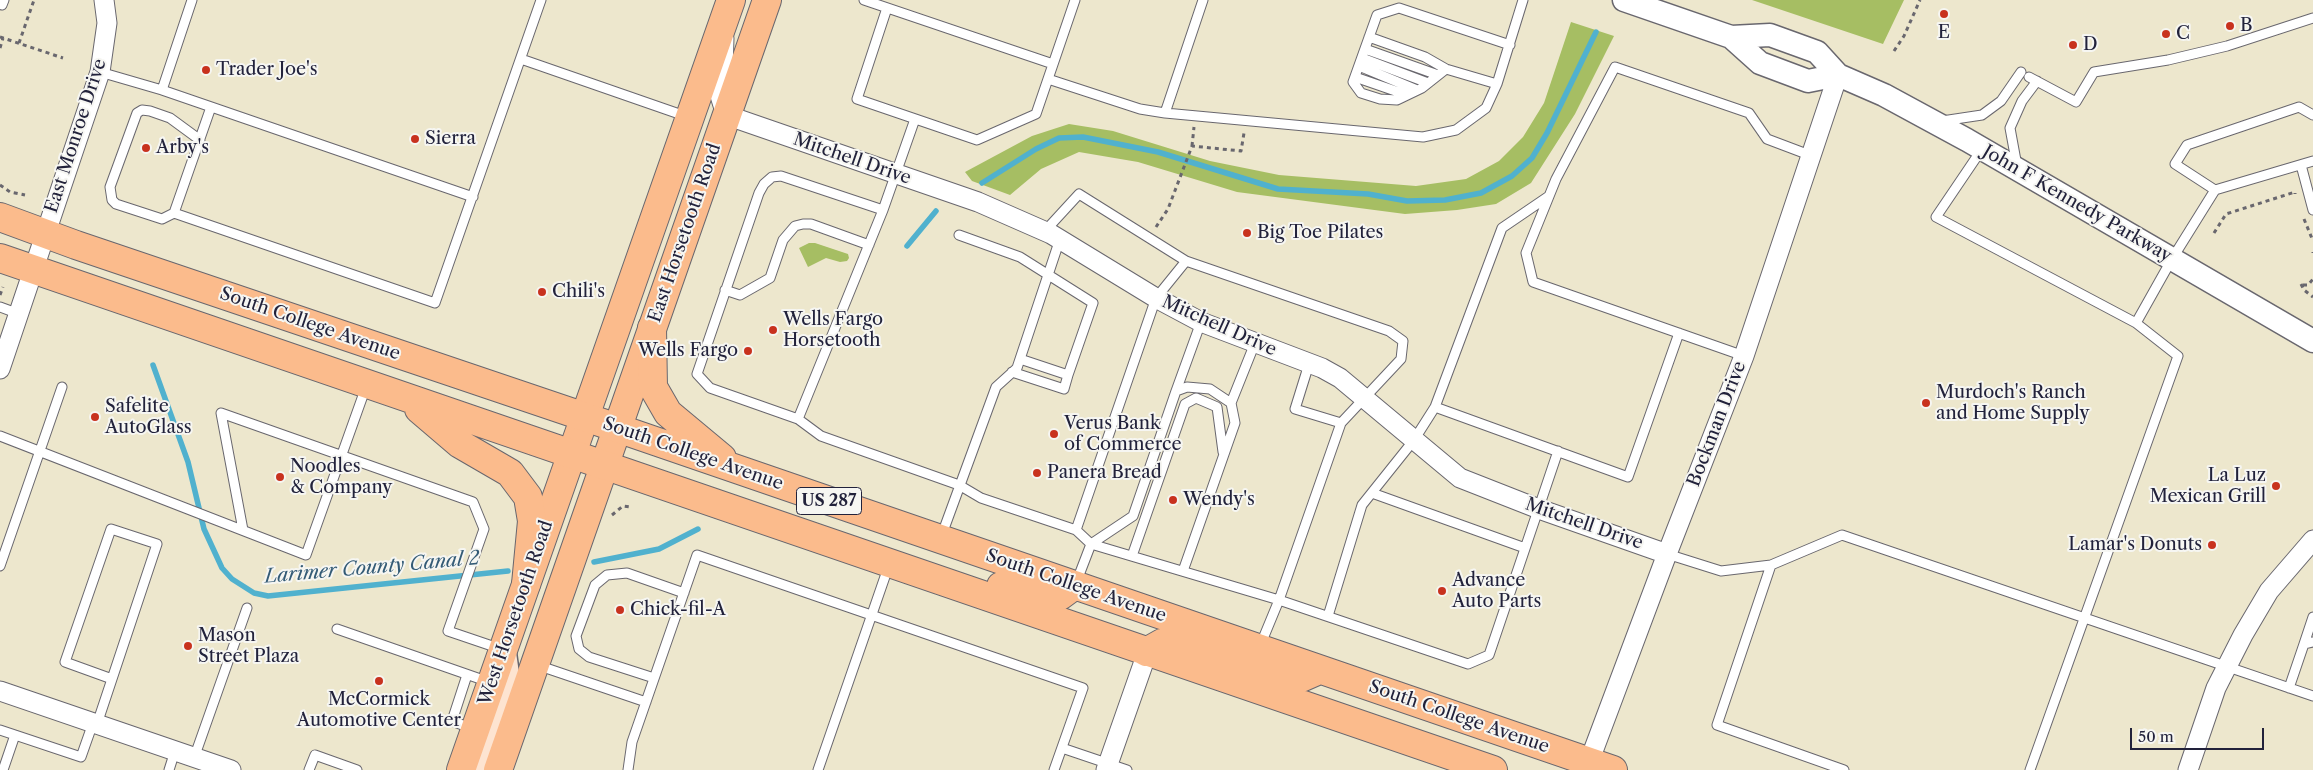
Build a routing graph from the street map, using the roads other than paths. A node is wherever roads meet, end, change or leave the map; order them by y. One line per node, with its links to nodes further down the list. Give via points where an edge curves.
1 (4, 0): 11 (lane)
2 (104, 0): 21 (street, East Monroe Drive, via 107,23)
3 (192, 0): 29 (lane)
4 (541, 0): 19 (lane)
5 (766, 0): 34 (main road, East Horsetooth Road)
6 (866, 0): 13 (lane)
7 (1075, 0): 20 (lane)
8 (1204, 0): 33 (lane)
9 (1523, 0): 17 (lane)
10 (1624, 0): 16 (street, John F Kennedy Parkway)
11 (0, 4)
12 (728, 7): 34 (street, via 723,70 718,86); 36 (main road, East Horsetooth Road)
13 (886, 8): 20 (lane); 37 (lane, via 857,99)
14 (2313, 18): 25 (lane, via 2218,48 2094,72 2076,102)
15 (1369, 37): 17 (lane, via 1377,14 1399,8); 18 (lane); 22 (lane, via 1425,57)
16 (1731, 37): 23 (street, John F Kennedy Parkway, via 1770,35 1816,52); 23 (street, John F Kennedy Parkway, via 1760,63 1808,80)
17 (1510, 45): 28 (lane)
18 (1362, 58): 22 (lane); 24 (lane); 27 (lane); 30 (lane)
19 (521, 59): 36 (lane); 48 (lane)
20 (1053, 64): 26 (lane)
21 (100, 72): 29 (lane); 53 (street, East Monroe Drive)
22 (1442, 72): 27 (lane); 28 (lane)
23 (1838, 75): 38 (street, John F Kennedy Parkway); 41 (street, Bockman Drive)
24 (1355, 77): 31 (lane); 31 (lane, via 1353,82 1361,93 1397,100)
25 (2029, 77): 38 (lane, via 1982,115); 44 (lane, via 2010,128)
26 (1048, 79): 33 (lane, via 1140,109); 37 (lane, via 1036,114 976,140)
27 (1428, 83): 30 (lane)
28 (1497, 84): 33 (lane, via 1486,108 1456,130 1423,137)
29 (162, 90): 32 (lane)
30 (1417, 90): 31 (lane)
31 (1407, 95)
32 (211, 107): 39 (lane); 48 (lane)
33 (1165, 113)
34 (726, 115): 45 (street, Mitchell Drive); 68 (main road, East Horsetooth Road)
35 (2313, 115): 46 (lane, via 2299,107 2187,145 2175,164)
36 (690, 118): 85 (main road, East Horsetooth Road)
37 (915, 119): 45 (lane)
38 (1935, 122): 40 (street, John F Kennedy Parkway)
39 (200, 140): 51 (lane); 51 (lane, via 170,118 150,111 137,112 110,187 116,204 162,219)
40 (1982, 148): 44 (street, John F Kennedy Parkway); 67 (lane, via 1936,217)
41 (1812, 156): 47 (lane, via 1768,139 1749,113 1615,67); 72 (street, Bockman Drive)
42 (2313, 161): 43 (lane)
43 (2301, 165): 46 (lane); 50 (lane)
44 (2017, 169): 58 (street, John F Kennedy Parkway)
45 (896, 174): 49 (lane); 55 (street, Mitchell Drive, via 978,202)
46 (2215, 190): 58 (lane)
47 (1550, 195): 69 (lane, via 1526,253 1533,282); 84 (lane, via 1502,228)
48 (472, 197): 51 (lane, via 435,303)
49 (883, 210): 56 (lane); 62 (lane, via 781,176 772,177 759,193)
50 (2313, 210)
51 (174, 213)
52 (0, 217): 53 (main road, South College Avenue / US 287)
53 (44, 233): 60 (street, East Monroe Drive); 85 (main road, South College Avenue / US 287)
54 (959, 235): 61 (lane, via 1020,257)
55 (1052, 235): 59 (lane, via 1079,194); 61 (lane); 63 (street, Mitchell Drive)
56 (869, 245): 62 (lane, via 811,224 795,226 783,240 770,278 740,295); 86 (lane)
57 (0, 258): 60 (main road, US 287)
58 (2172, 259): 67 (lane); 70 (street, John F Kennedy Parkway)
59 (1186, 261): 63 (lane); 82 (lane, via 1389,332 1403,341 1401,359)
60 (35, 270): 65 (street, East Monroe Drive); 78 (main road, US 287)
61 (1049, 274): 73 (lane); 77 (lane, via 1094,303)
62 (725, 290): 86 (lane, via 697,374 710,388)
63 (1156, 298): 66 (street, Mitchell Drive); 102 (lane)
64 (0, 307): 65 (lane)
65 (19, 314): 75 (street, East Monroe Drive)
66 (1202, 322): 71 (street, Mitchell Drive); 80 (lane)
67 (2136, 323): 122 (lane, via 2178,356)
68 (652, 328): 88 (main road, East Horsetooth Road); 97 (main road, via 653,386 668,413)
69 (1679, 333): 72 (lane); 92 (lane, via 1628,476)
70 (2313, 341)
71 (1254, 343): 74 (street, Mitchell Drive); 83 (lane)
72 (1744, 356): 107 (street, Bockman Drive)
73 (1020, 359): 76 (lane); 77 (lane)
74 (1310, 364): 82 (street, Mitchell Drive, via 1340,378); 87 (lane, via 1295,409)
75 (0, 369)
76 (1012, 372): 77 (lane, via 1064,389); 98 (lane, via 996,387)
77 (1068, 375)
78 (367, 385): 81 (main road, US 287); 93 (lane)
79 (62, 387): 91 (lane)
80 (1176, 391): 83 (lane, via 1187,387 1210,389); 105 (lane, via 1133,516)
81 (406, 398): 94 (main road, US 287); 114 (main road, via 460,444 510,473 528,497 532,521)
82 (1367, 398): 87 (lane); 90 (street, Mitchell Drive)
83 (1231, 403): 95 (lane, via 1235,423)
84 (1436, 407): 90 (lane); 92 (lane)
85 (585, 417): 88 (main road, South College Avenue / US 287); 94 (main road, East Horsetooth Road)
86 (798, 419): 98 (lane, via 821,436)
87 (1341, 423): 117 (lane)
88 (617, 428): 96 (main road, East Horsetooth Road); 97 (main road, South College Avenue / US 287)
89 (0, 436): 91 (lane)
90 (1414, 440): 99 (lane); 100 (street, Mitchell Drive, via 1460,478)
91 (40, 451): 101 (lane); 110 (lane)
92 (1558, 451): 100 (lane)
93 (342, 454): 101 (lane, via 306,555); 101 (lane, via 221,413); 126 (lane, via 473,502 484,529 448,631)
94 (572, 455): 96 (main road, US 287); 114 (main road, West Horsetooth Road)
95 (1224, 455): 108 (lane, via 1217,407 1196,398 1185,404); 112 (lane)
96 (604, 466): 109 (main road, US 287); 128 (main road, West Horsetooth Road)
97 (735, 469): 103 (main road, South College Avenue / US 287)
98 (960, 485): 102 (lane, via 981,498); 103 (lane)
99 (1372, 493): 106 (lane); 120 (lane, via 1362,506)
100 (1539, 509): 106 (lane); 107 (street, Mitchell Drive)
101 (243, 530)
102 (1076, 530): 105 (lane)
103 (940, 539): 115 (main road, South College Avenue / US 287)
104 (2313, 540): 129 (street, via 2269,591)
105 (1092, 544): 108 (lane); 115 (lane)
106 (1525, 548): 120 (lane, via 1489,655 1468,664)
107 (1667, 554): 111 (lane, via 1721,571); 145 (street, Bockman Drive)
108 (1132, 556): 112 (lane)
109 (889, 563): 113 (main road, US 287); 119 (lane)
110 (0, 566)
111 (1771, 566): 122 (lane, via 1842,535); 159 (lane, via 1717,725)
112 (1183, 571): 117 (lane)
113 (931, 578): 115 (main road, via 974,580 1054,597); 127 (main road, US 287)
114 (526, 584): 126 (main road, West Horsetooth Road)
115 (1075, 585): 125 (main road, South College Avenue / US 287)
116 (684, 594): 119 (lane, via 697,555); 131 (lane); 131 (lane, via 628,573 607,575 596,585 576,636 579,649 589,657)
117 (1279, 600): 120 (lane); 125 (lane)
118 (247, 608): 143 (lane)
119 (871, 616): 141 (lane, via 1083,688); 155 (lane)
120 (1328, 616)
121 (2313, 616): 124 (lane)
122 (2085, 618): 129 (lane); 160 (lane)
123 (337, 629): 133 (lane)
124 (2309, 643): 134 (lane)
125 (1259, 649): 130 (main road, South College Avenue / US 287)
126 (503, 650): 133 (main road, West Horsetooth Road); 152 (main road, via 506,674 503,702)
127 (1147, 652): 130 (main road, via 1162,643 1177,641 1278,676 1301,678); 144 (street); 158 (main road, US 287)
128 (535, 665): 137 (lane); 153 (main road, West Horsetooth Road)
129 (2226, 667): 134 (lane); 161 (street)
130 (1321, 670): 145 (main road, South College Avenue / US 287)
131 (654, 678): 137 (lane)
132 (112, 679): 132 (lane, via 157,544 111,529 65,662); 138 (lane)
133 (479, 679): 151 (main road, West Horsetooth Road, via 476,730)
134 (2289, 688): 136 (lane)
135 (0, 691): 138 (street)
136 (2313, 696)
137 (646, 702): 154 (lane, via 632,742)
138 (95, 723): 140 (lane, via 81,757); 142 (street)
139 (0, 730): 140 (lane)
140 (15, 735): 146 (lane)
141 (1062, 748): 144 (lane); 156 (lane)
142 (175, 751): 143 (street); 147 (lane)
143 (194, 758): 148 (street)
144 (1107, 767): 157 (lane)
145 (1596, 767)
146 (3, 770)
147 (170, 770)
148 (230, 770)
149 (309, 770): 150 (lane, via 315,755)
150 (357, 770)
151 (462, 770)
152 (478, 770)
153 (498, 770)
154 (628, 770)
155 (818, 770)
156 (1054, 770)
157 (1127, 770)
158 (1493, 770)
159 (1844, 770)
160 (2030, 770)
161 (2188, 770)

